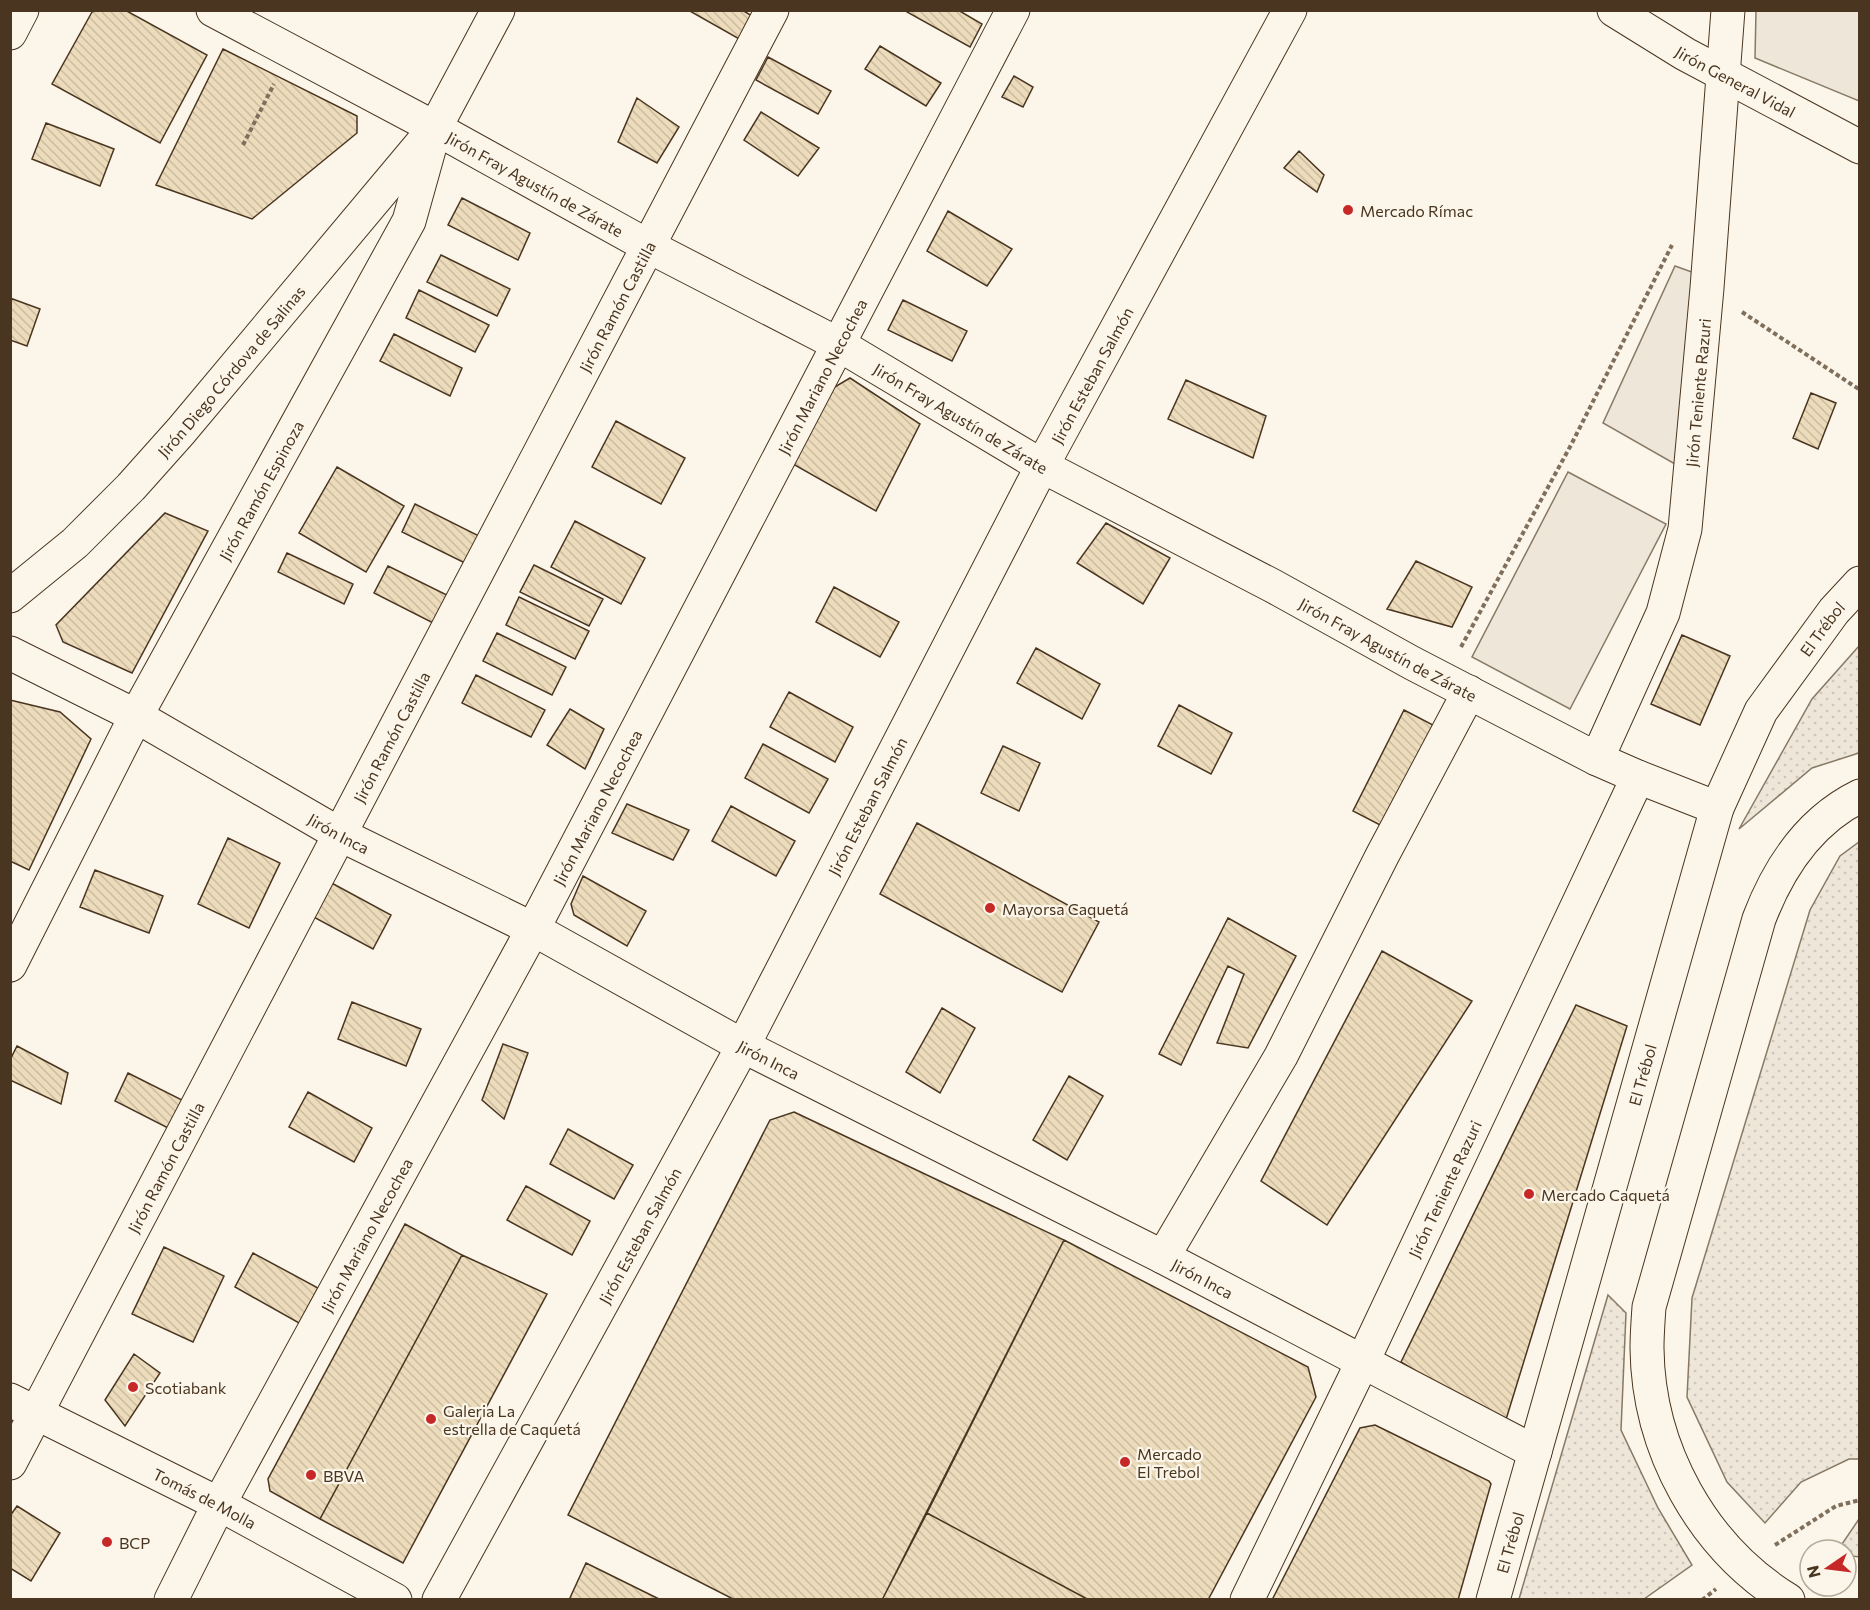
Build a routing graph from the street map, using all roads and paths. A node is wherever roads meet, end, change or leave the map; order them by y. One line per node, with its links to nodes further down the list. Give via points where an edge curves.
1 (22, 10): 9 (main road)
2 (213, 10): 10 (main road, Jirón Fray Agustín de Zárate)
3 (498, 10): 12 (main road, Jirón Ramón Espinoza)
4 (772, 10): 16 (main road, Jirón Ramón Castilla)
5 (1013, 10): 18 (main road, Jirón Mariano Necochea)
6 (1290, 10): 20 (main road, Jirón Esteban Salmón)
7 (1614, 10): 11 (main road, Jirón General Vidal)
8 (1728, 10): 11 (main road, Jirón Teniente Razuri)
9 (10, 33)
10 (291, 52): 12 (main road, Jirón Fray Agustín de Zárate); 13 (path)
11 (1722, 73): 14 (main road, Jirón General Vidal); 17 (main road, Jirón Teniente Razuri)
12 (435, 128): 16 (main road, Jirón Fray Agustín de Zárate); 22 (main road, Jirón Diego Córdova de Salinas, via 146,471 75,543); 25 (main road, Jirón Ramón Espinoza, via 409,220)
13 (243, 145)
14 (1860, 147)
15 (1676, 237): 24 (path)
16 (648, 246): 18 (main road, Jirón Fray Agustín de Zárate); 30 (main road, Jirón Ramón Castilla)
17 (1707, 288): 19 (path); 26 (main road, Jirón Teniente Razuri, via 1685,529 1664,613)
18 (838, 344): 20 (main road, Jirón Fray Agustín de Zárate); 31 (main road, Jirón Mariano Necochea)
19 (1860, 390)
20 (1042, 466): 24 (main road, Jirón Fray Agustín de Zárate); 33 (main road, Jirón Esteban Salmón)
21 (1860, 583): 29 (main road, El Trébol, via 1834,611 1761,711)
22 (10, 597)
23 (10, 653): 25 (main road, Jirón Inca)
24 (1456, 686): 26 (main road, Jirón Fray Agustín de Zárate); 34 (main road, via 1382,856 1281,1056)
25 (136, 716): 30 (main road, Jirón Inca); 32 (main road, Jirón Ramón Espinoza)
26 (1597, 759): 27 (main road, Jirón Fray Agustín de Zárate)
27 (1638, 777): 29 (main road, Jirón Fray Agustín de Zárate); 35 (main road, Jirón Teniente Razuri)
28 (1860, 796): 41 (main road, via 1828,816 1806,837 1770,890 1649,1307 1650,1389 1672,1469 1716,1538)
29 (1717, 808): 37 (main road, El Trébol)
30 (341, 835): 31 (main road, Jirón Inca); 36 (main road, Jirón Ramón Castilla)
31 (533, 929): 33 (main road, Jirón Inca); 40 (main road, Jirón Mariano Necochea)
32 (10, 965)
33 (743, 1046): 34 (main road, Jirón Inca); 44 (main road, Jirón Esteban Salmón)
34 (1163, 1257): 35 (main road, Jirón Inca)
35 (1362, 1363): 37 (main road, Jirón Inca); 45 (main road, Jirón Teniente Razuri)
36 (24, 1406): 38 (main road, Jirón Ramón Castilla); 40 (main road, Tomás de Molla)
37 (1535, 1452): 46 (main road, El Trébol)
38 (10, 1463)
39 (1860, 1500): 41 (path, via 1836,1506)
40 (219, 1504): 42 (main road, Jirón Mariano Necochea); 43 (main road, Tomás de Molla)
41 (1745, 1567): 47 (main road)
42 (171, 1599)
43 (395, 1599)
44 (439, 1599)
45 (1247, 1599)
46 (1493, 1599)
47 (1788, 1599)

